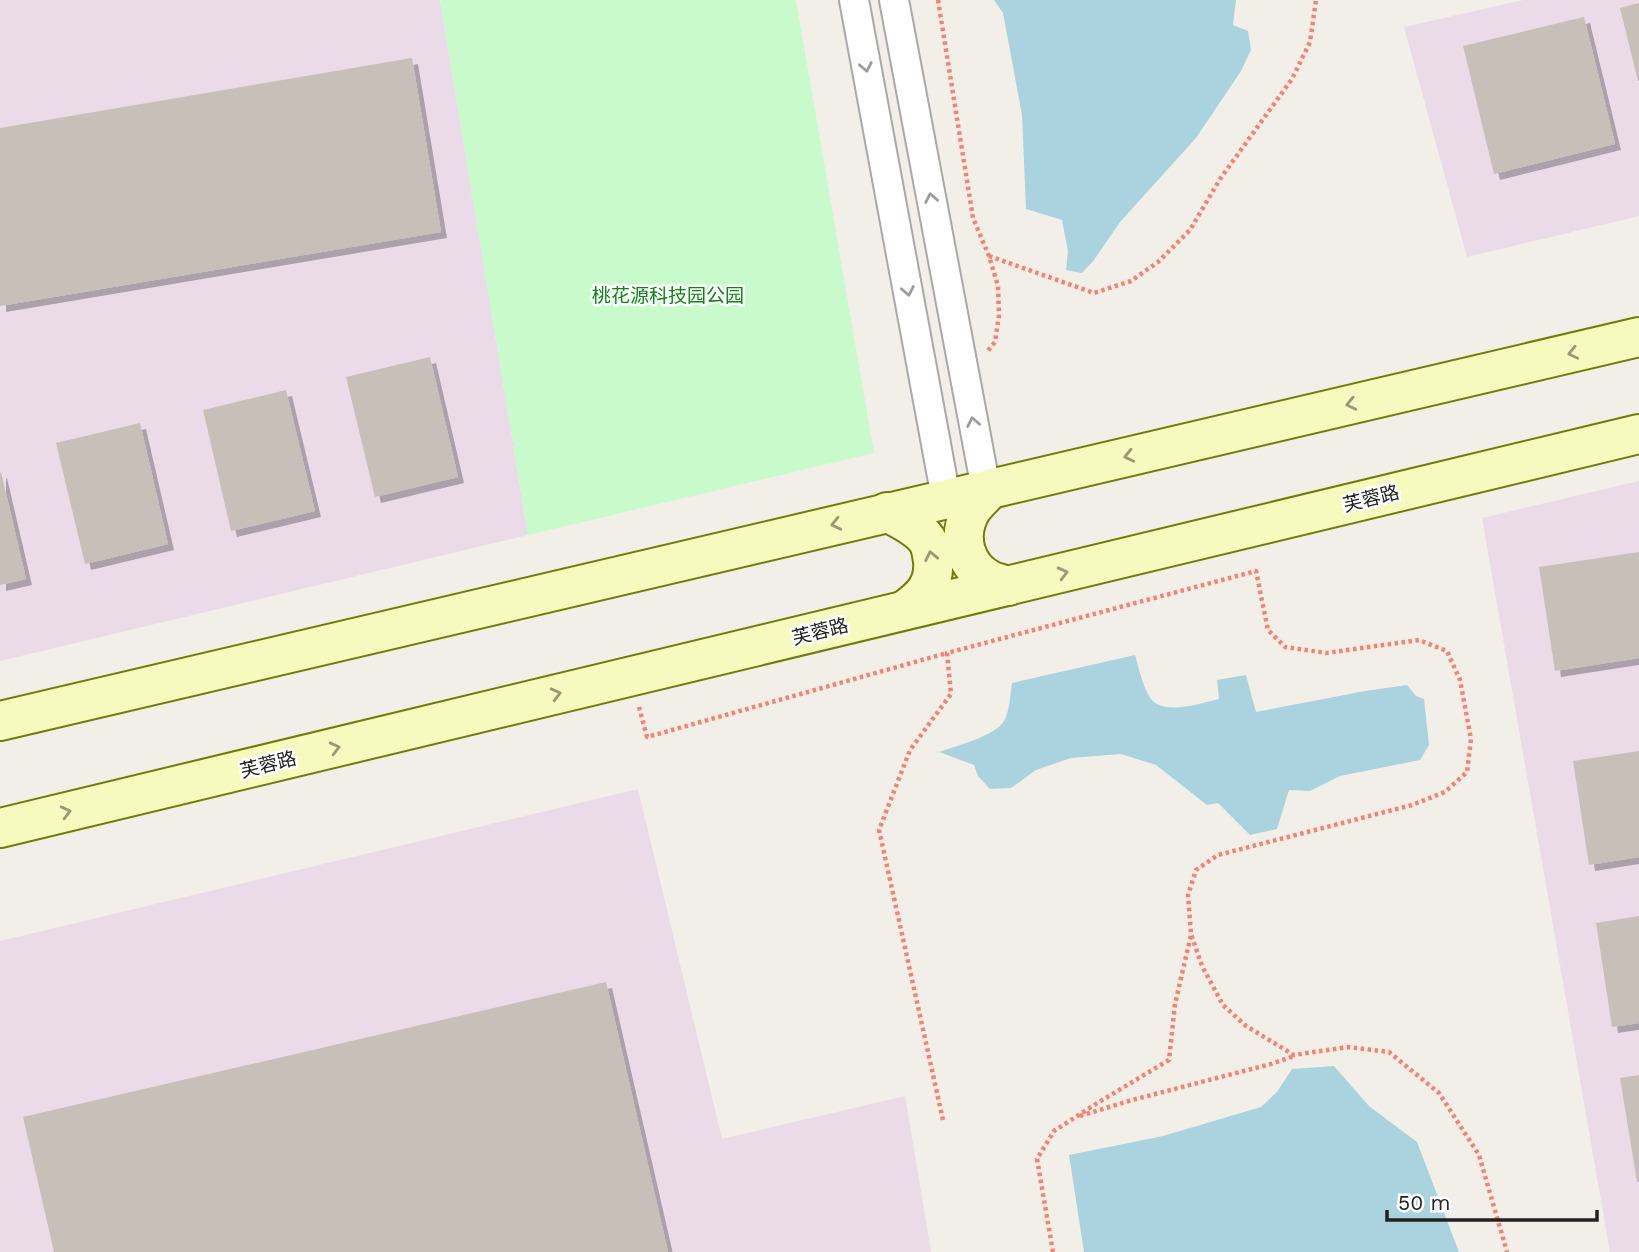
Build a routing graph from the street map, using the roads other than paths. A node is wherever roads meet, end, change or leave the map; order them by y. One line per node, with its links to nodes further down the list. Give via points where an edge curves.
1 (854, 0): 6 (street, one-way to 6)
2 (894, 0): 5 (street, one-way to 2)
3 (1639, 337): 5 (main road, one-way to 5)
4 (1639, 434): 8 (main road, 芙蓉路, one-way to 4)
5 (988, 489): 6 (main road); 8 (main road, via 964,527 963,543 968,561 979,572)
6 (946, 498): 7 (main road)
7 (887, 512): 9 (main road, one-way to 7, via 928,587 934,573 932,554 927,540); 10 (main road, one-way to 10)
8 (1008, 586): 9 (main road, 芙蓉路)
9 (905, 610): 11 (main road, 芙蓉路, one-way to 9)
10 (0, 721)
11 (0, 828)

